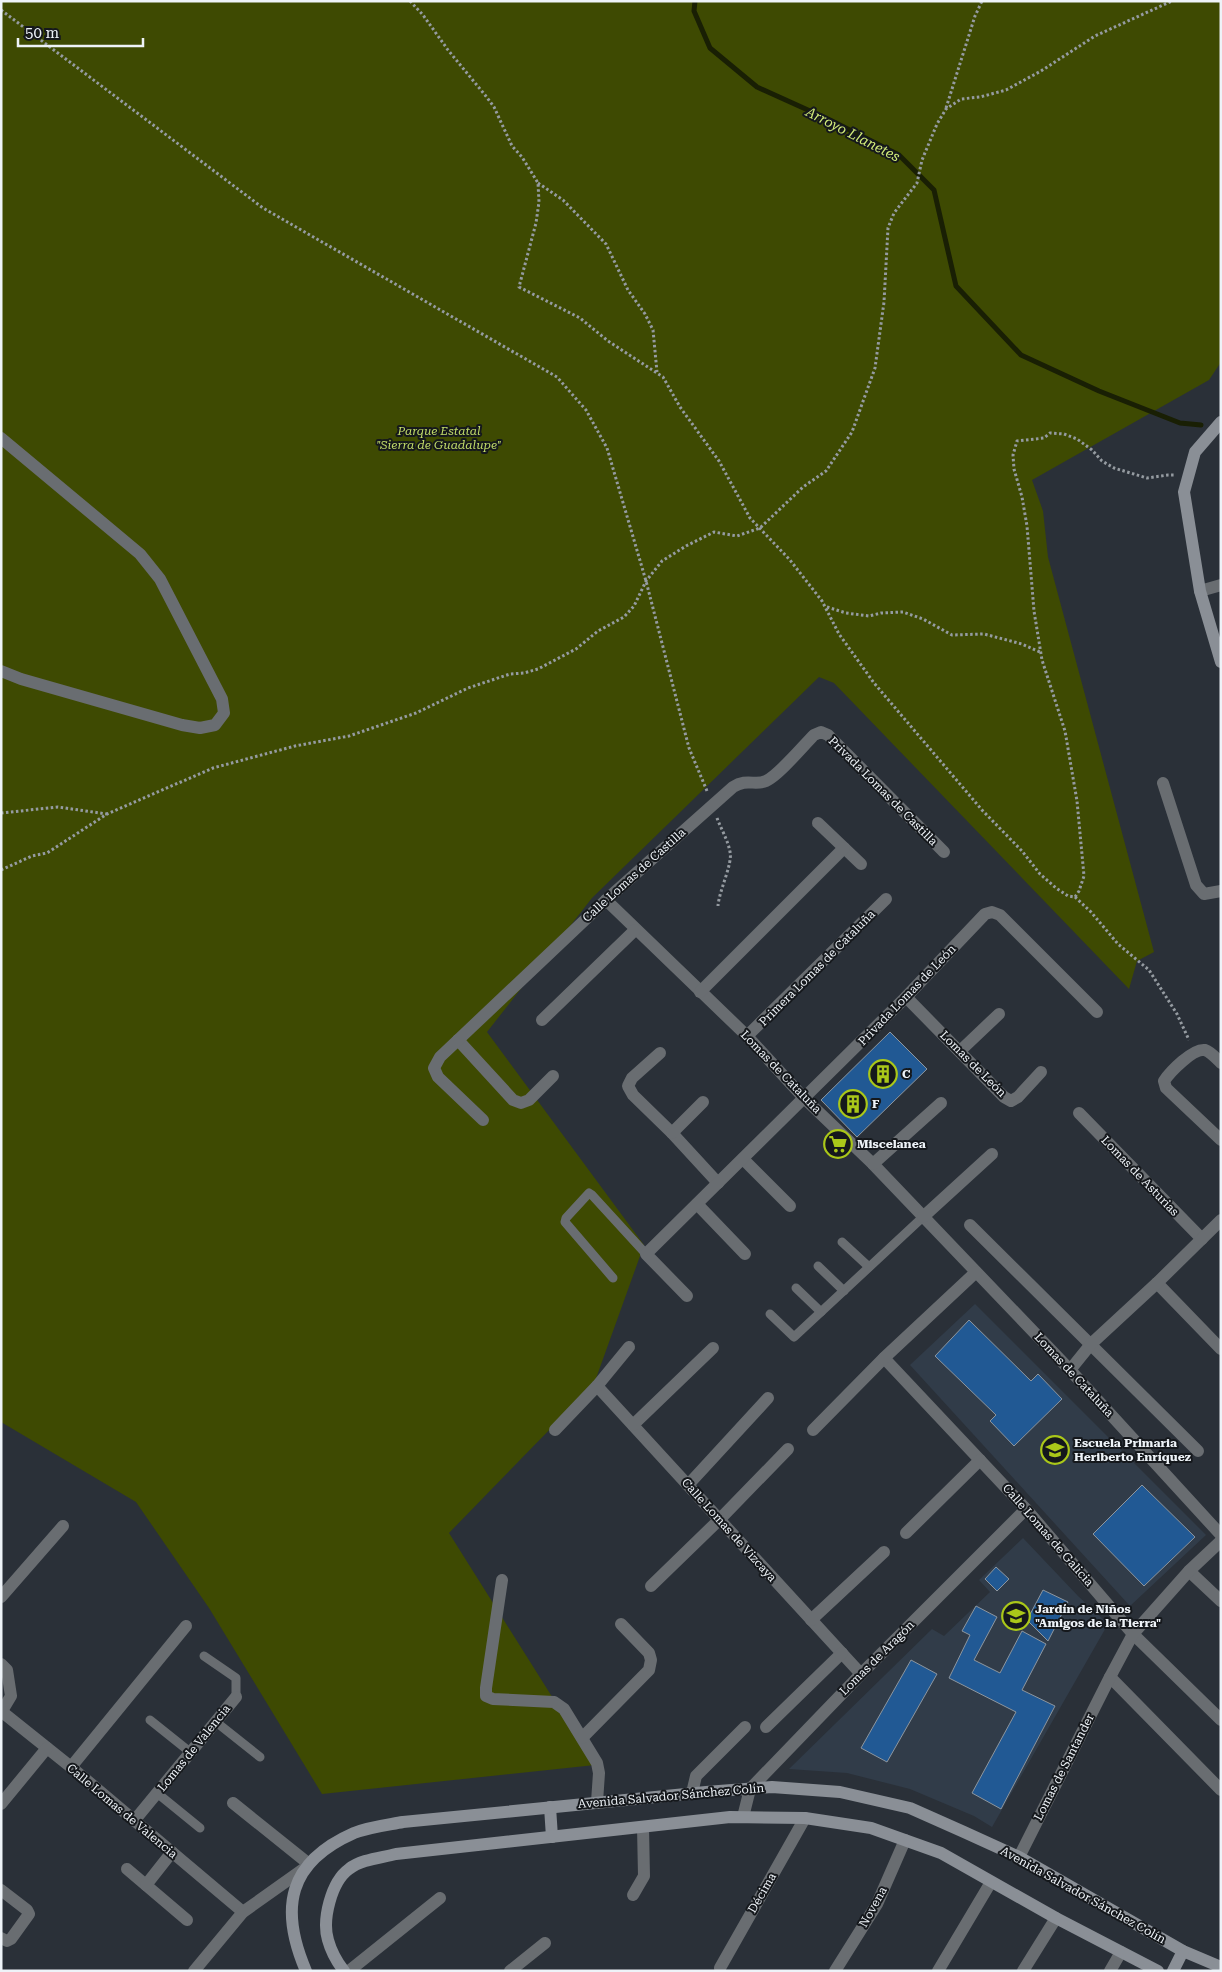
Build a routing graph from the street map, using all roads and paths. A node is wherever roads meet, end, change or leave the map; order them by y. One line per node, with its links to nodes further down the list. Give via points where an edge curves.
1 (410, 1): 6 (path, via 494,107 512,146)
2 (982, 1): 5 (path)
3 (1172, 1): 5 (path, via 1095,36 1006,90 961,99)
4 (1, 10): 12 (path, via 263,208 558,377 586,410 607,448)
5 (946, 109): 11 (path, via 922,160 917,183 894,213 888,228 884,302 875,368 852,432 826,471 803,487)
6 (538, 183): 7 (path, via 563,200 606,244 628,290 653,330); 7 (path, via 536,223 519,287 580,318)
7 (657, 372): 11 (path, via 707,443 750,518)
8 (1221, 422): 10 (street, via 1195,452)
9 (1, 438): 18 (street, via 140,554 160,579 222,699 224,713 214,725 200,728 182,725 21,679)
10 (1188, 478): 14 (street, via 1184,492); 16 (path, via 1168,474 1147,478 1114,468 1077,439 1064,434 1050,433 1044,438 1017,441 1014,469 1027,526)
11 (760, 528): 12 (path, via 737,536 714,532 662,560); 15 (path)
12 (646, 581): 21 (path, via 689,748); 23 (path, via 634,606 624,617 598,630 576,649 538,669 510,674 468,688 416,713 349,736 295,746 213,768)
13 (1221, 585): 14 (street)
14 (1200, 591): 17 (street)
15 (826, 606): 16 (path, via 846,614 869,616 903,612 924,618 952,635 984,634); 30 (path, via 847,647 923,742 1040,874 1068,896)
16 (1041, 652): 30 (path, via 1065,731 1073,777 1084,876)
17 (1221, 662)
18 (1, 670)
19 (821, 732): 21 (street, Calle Lomas de Castilla, via 765,782 741,782); 26 (street, Privada Lomas de Castilla, via 828,735)
20 (1163, 783): 29 (street, via 1196,885 1204,894)
21 (713, 805): 32 (street, Calle Lomas de Castilla); 33 (path, via 731,852)
22 (1, 813): 23 (path, via 58,807)
23 (107, 814): 28 (path, via 47,853)
24 (818, 823): 25 (street)
25 (844, 848): 27 (street); 35 (street)
26 (944, 852)
27 (862, 864)
28 (1, 870)
29 (1221, 891)
30 (1075, 897): 43 (path, via 1118,944 1149,970 1177,1014)
31 (886, 899): 40 (street, Primera Lomas de Cataluña)
32 (606, 900): 34 (street, Lomas de Cataluña); 41 (street, Calle Lomas de Castilla)
33 (718, 906)
34 (635, 930): 35 (street, Lomas de Cataluña); 39 (street)
35 (700, 992): 40 (street, Lomas de Cataluña)
36 (906, 997): 37 (street, Privada Lomas de León, via 985,914 992,912 1000,915); 42 (street, Lomas de León); 48 (street, Privada Lomas de León)
37 (1097, 1012)
38 (999, 1014): 42 (street)
39 (542, 1020)
40 (747, 1036): 48 (street, Lomas de Cataluña)
41 (458, 1040): 47 (street, via 513,1100 522,1103 529,1100); 52 (street, Calle Lomas de Castilla, via 440,1057 434,1068 438,1077)
42 (960, 1051): 46 (street, Lomas de León, via 1011,1101 1018,1098)
43 (1194, 1052): 45 (street, via 1205,1050); 54 (street, via 1168,1074 1164,1081 1166,1088)
44 (660, 1053): 53 (street, via 632,1078 628,1086 633,1095)
45 (1221, 1063)
46 (1041, 1072)
47 (553, 1076)
48 (804, 1098): 56 (street, Privada Lomas de León); 57 (street, Lomas de Cataluña)
49 (703, 1102): 53 (street)
50 (941, 1103): 57 (street)
51 (1079, 1114): 64 (street, Lomas de Asturias)
52 (484, 1120)
53 (672, 1133): 58 (street)
54 (1221, 1140)
55 (992, 1154): 61 (street)
56 (743, 1159): 58 (street, Privada Lomas de León); 60 (street)
57 (872, 1164): 61 (street, Lomas de Cataluña)
58 (718, 1183): 59 (street, Privada Lomas de León)
59 (697, 1204): 66 (street, Privada Lomas de León); 67 (street)
60 (790, 1206)
61 (923, 1217): 69 (lane); 70 (street, Lomas de Cataluña)
62 (1221, 1220): 64 (street)
63 (970, 1225): 78 (street)
64 (1202, 1239): 72 (street)
65 (842, 1242): 69 (lane)
66 (646, 1254): 71 (lane, via 589,1193 565,1222); 75 (street)
67 (745, 1254)
68 (818, 1266): 74 (lane)
69 (869, 1267): 74 (lane)
70 (976, 1272): 82 (street); 83 (street, Lomas de Cataluña)
71 (613, 1278)
72 (1157, 1283): 78 (street); 81 (street)
73 (796, 1288): 76 (lane)
74 (844, 1291): 76 (lane)
75 (687, 1296)
76 (821, 1312): 77 (lane, via 794,1337)
77 (770, 1314)
78 (1091, 1344): 83 (street); 90 (street)
79 (630, 1347): 84 (street)
80 (713, 1348): 86 (street)
81 (1221, 1349)
82 (884, 1358): 88 (street); 91 (street, Calle Lomas de Galicia)
83 (1070, 1370): 97 (street, Lomas de Cataluña)
84 (597, 1386): 86 (street, Calle Lomas de Vizcaya); 87 (street)
85 (768, 1398): 92 (street)
86 (633, 1425): 92 (street, Calle Lomas de Vizcaya)
87 (555, 1430)
88 (813, 1430)
89 (788, 1449): 94 (street)
90 (1198, 1451)
91 (980, 1460): 93 (street, Calle Lomas de Galicia); 96 (street)
92 (688, 1484): 94 (street, Calle Lomas de Vizcaya)
93 (1026, 1509): 108 (street, Calle Lomas de Galicia); 112 (street, Lomas de Aragón)
94 (720, 1519): 102 (street); 105 (street, Calle Lomas de Vizcaya)
95 (63, 1526): 103 (street)
96 (906, 1533)
97 (1221, 1535)
98 (1221, 1541): 100 (street, Lomas de Santander)
99 (884, 1552): 105 (street)
100 (1189, 1571): 104 (street); 108 (street, Lomas de Santander)
101 (502, 1580): 121 (street, via 486,1696 554,1702 564,1709)
102 (650, 1586)
103 (1, 1597)
104 (1221, 1601)
105 (811, 1620): 109 (street, Calle Lomas de Vizcaya)
106 (621, 1624): 121 (street, via 649,1653 650,1670)
107 (186, 1626): 125 (street)
108 (1133, 1634): 113 (street, Lomas de Santander); 117 (street)
109 (842, 1653): 112 (street, Calle Lomas de Vizcaya); 119 (street)
110 (204, 1656): 114 (lane, Lomas de Valencia, via 236,1678)
111 (1, 1664): 115 (street, via 8,1670 11,1696)
112 (861, 1674): 126 (street, Lomas de Aragón)
113 (1110, 1677): 127 (street); 142 (street, Lomas de Santander)
114 (236, 1697): 118 (street, Lomas de Valencia)
115 (2, 1711): 122 (street, Calle Lomas de Valencia)
116 (150, 1720): 123 (lane)
117 (1221, 1720)
118 (216, 1722): 123 (street, Lomas de Valencia); 124 (lane)
119 (766, 1726)
120 (745, 1727): 129 (street, via 696,1776)
121 (582, 1738): 130 (street, via 597,1763)
122 (47, 1748): 125 (street, Calle Lomas de Valencia); 132 (street)
123 (190, 1752): 128 (street, Lomas de Valencia)
124 (260, 1758)
125 (71, 1767): 136 (street, Calle Lomas de Valencia)
126 (750, 1789): 129 (street, Avenida Salvador Sánchez Colín); 134 (street, Lomas de Aragón); 142 (street, Avenida Salvador Sánchez Colín, via 772,1787 840,1792 910,1808)
127 (1221, 1790)
128 (157, 1793): 136 (street, Lomas de Valencia); 138 (lane)
129 (692, 1793): 130 (street, Avenida Salvador Sánchez Colín)
130 (597, 1802): 133 (street, Avenida Salvador Sánchez Colín)
131 (233, 1803): 143 (street)
132 (1, 1804)
133 (550, 1807): 139 (street); 143 (street, Avenida Salvador Sánchez Colín, via 403,1822 365,1830 326,1848)
134 (743, 1817): 135 (street); 137 (street)
135 (805, 1818): 140 (street, via 871,1828); 158 (street, Décima)
136 (134, 1821): 141 (street, Calle Lomas de Valencia)
137 (643, 1827): 139 (street); 148 (street, via 644,1876)
138 (200, 1828)
139 (552, 1837): 161 (street, via 389,1856 348,1869 335,1885 327,1914 327,1939)
140 (905, 1840): 145 (street, via 940,1853); 164 (street, Novena, via 877,1904)
141 (172, 1852): 146 (street); 150 (street, Calle Lomas de Valencia)
142 (1020, 1857): 155 (street, Avenida Salvador Sánchez Colín)
143 (307, 1866): 150 (street); 160 (street, via 294,1893 291,1921)
144 (127, 1869): 146 (street)
145 (992, 1882): 151 (street); 165 (street)
146 (146, 1885): 152 (street)
147 (1, 1890): 153 (street, via 29,1914 11,1939)
148 (633, 1895)
149 (440, 1898): 162 (street)
150 (242, 1912): 159 (street)
151 (1056, 1918): 156 (street); 166 (street)
152 (187, 1920)
153 (1, 1938)
154 (545, 1943): 163 (street)
155 (1183, 1951): 157 (street, Avenida Salvador Sánchez Colín); 169 (street)
156 (1121, 1952): 167 (street); 168 (street)
157 (1221, 1967)
158 (720, 1968)
159 (194, 1971)
160 (306, 1971)
161 (344, 1971)
162 (349, 1971)
163 (510, 1971)
164 (835, 1971)
165 (938, 1971)
166 (1023, 1971)
167 (1110, 1971)
168 (1158, 1971)
169 (1173, 1971)

